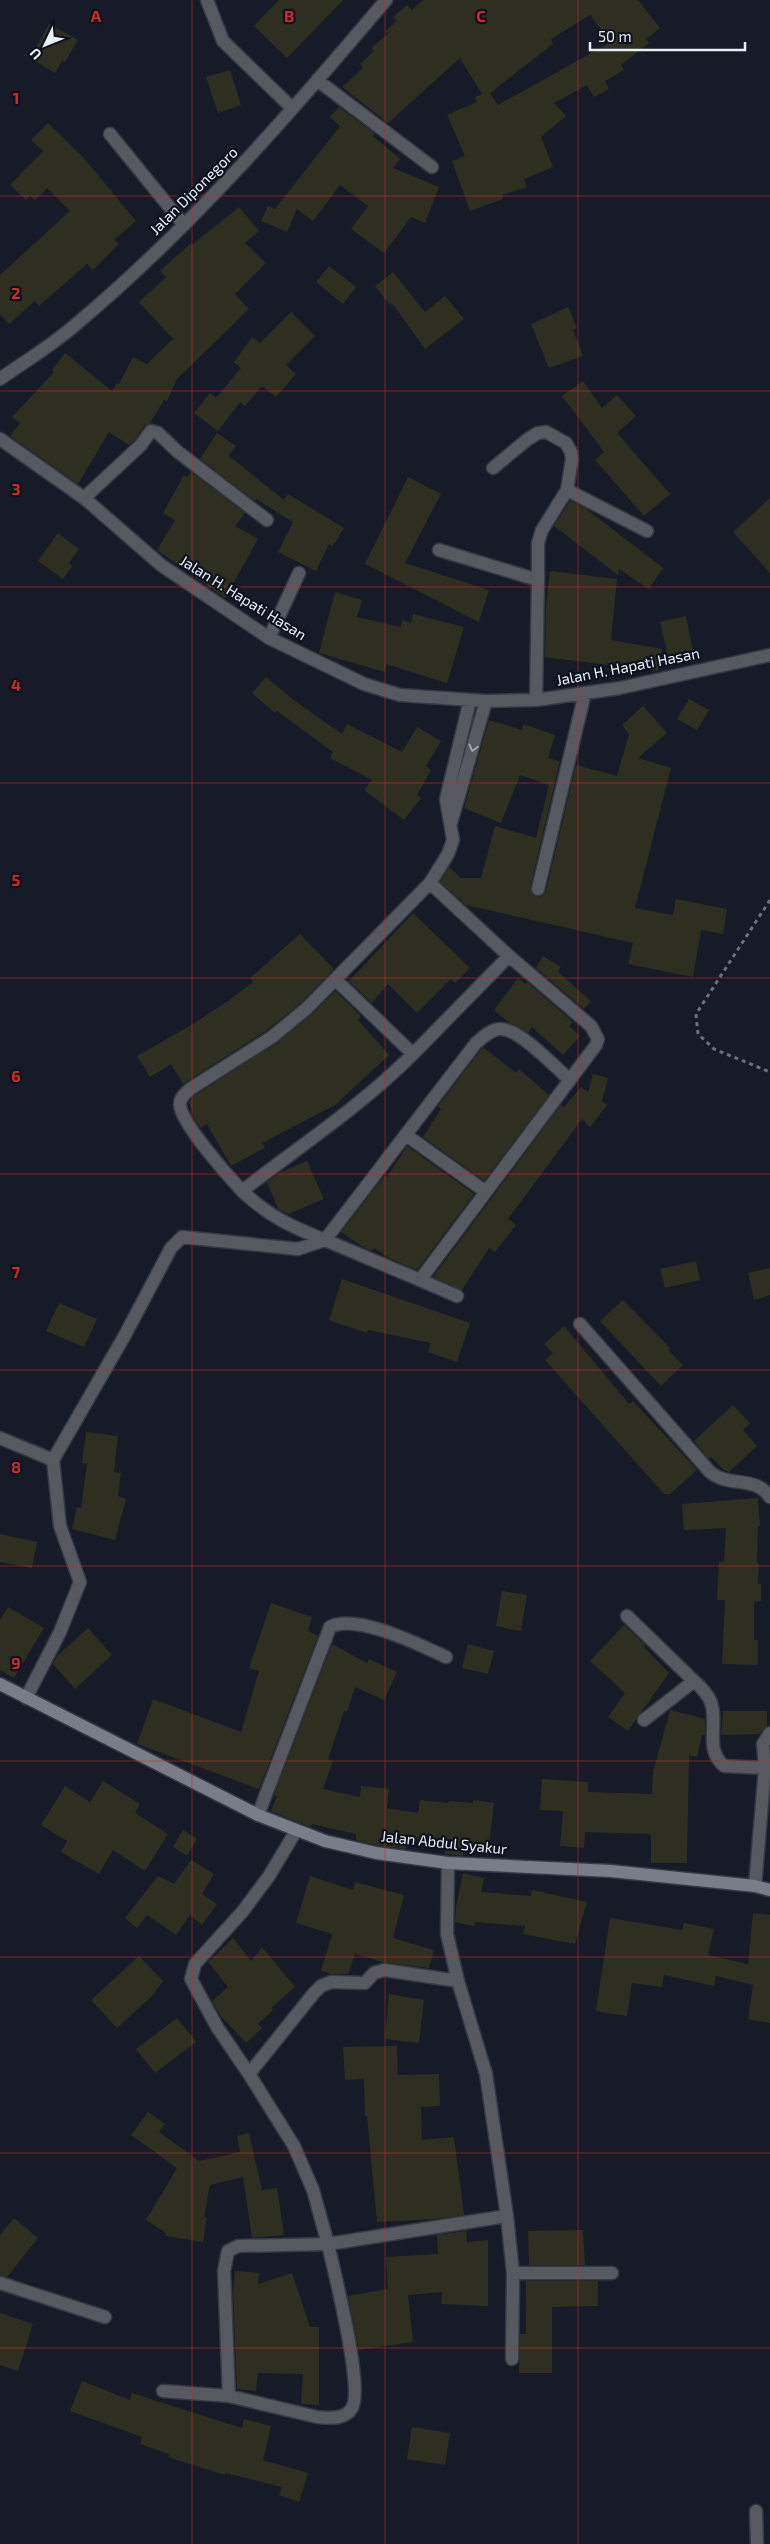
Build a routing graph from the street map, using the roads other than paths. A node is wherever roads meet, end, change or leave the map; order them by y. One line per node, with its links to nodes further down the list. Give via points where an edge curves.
1 (207, 0): 4 (street, via 222,41)
2 (386, 0): 3 (street, Jalan Diponegoro)
3 (317, 80): 4 (street, Jalan Diponegoro); 6 (street)
4 (292, 108): 7 (street, Jalan Diponegoro, via 255,152)
5 (110, 134): 7 (street)
6 (432, 167)
7 (184, 225): 8 (street, Jalan Diponegoro, via 73,327)
8 (0, 379)
9 (0, 439): 12 (street, Jalan H. Hapati Hasan)
10 (493, 468): 11 (street, via 528,439 546,432 566,443 571,452)
11 (567, 490): 14 (street); 17 (street, via 542,530 538,543)
12 (84, 498): 13 (street, via 141,445 151,431 158,432 178,452); 18 (street, Jalan H. Hapati Hasan, via 161,566)
13 (267, 520)
14 (647, 531)
15 (439, 550): 17 (street)
16 (299, 573): 18 (street)
17 (538, 580): 22 (street)
18 (269, 638): 21 (street, Jalan H. Hapati Hasan, via 364,684 400,695)
19 (770, 655): 20 (street, Jalan H. Hapati Hasan)
20 (585, 693): 22 (street, Jalan H. Hapati Hasan); 26 (street)
21 (470, 700): 23 (street, Jalan H. Hapati Hasan); 24 (street, via 446,799)
22 (536, 700): 23 (street, Jalan H. Hapati Hasan)
23 (486, 701): 24 (street, one-way to 24)
24 (451, 823): 25 (street, via 453,840)
25 (430, 883): 27 (street); 28 (street)
26 (538, 889)
27 (510, 956): 29 (street); 30 (street, via 598,1035 596,1045)
28 (336, 980): 29 (street); 32 (street, via 272,1037 190,1089 180,1101 185,1118 222,1170)
29 (413, 1054): 32 (street, via 354,1108)
30 (570, 1080): 31 (street, via 514,1031 497,1029 476,1043); 33 (street)
31 (406, 1135): 33 (street); 34 (street)
32 (242, 1191): 34 (street, via 286,1225)
33 (486, 1192): 35 (street)
34 (325, 1240): 35 (street); 39 (street, via 298,1249 179,1239)
35 (420, 1280): 36 (street)
36 (456, 1296)
37 (580, 1324): 40 (street, via 710,1472 724,1481 758,1485)
38 (0, 1438): 39 (street)
39 (53, 1460): 45 (street, via 60,1526 80,1582 60,1632)
40 (770, 1497)
41 (627, 1616): 43 (street)
42 (446, 1657): 49 (street, via 388,1632 339,1622 330,1627)
43 (694, 1681): 46 (street); 48 (street, via 712,1707 712,1744 719,1762 724,1766)
44 (0, 1684): 45 (street, Jalan Abdul Syakur)
45 (26, 1698): 49 (street, Jalan Abdul Syakur)
46 (644, 1720)
47 (770, 1733): 48 (street, via 763,1744)
48 (765, 1768): 52 (street)
49 (258, 1815): 50 (street, Jalan Abdul Syakur)
50 (296, 1831): 51 (street, Jalan Abdul Syakur, via 376,1853); 55 (street, via 269,1876 191,1973 191,1979 217,2027)
51 (448, 1862): 52 (street, Jalan Abdul Syakur, via 611,1871); 54 (street, via 447,1934)
52 (755, 1886): 53 (street, Jalan Abdul Syakur)
53 (770, 1890)
54 (458, 1981): 55 (street, via 384,1970 374,1973 365,1984 326,1983 314,1993); 56 (street, via 486,2074)
55 (249, 2074): 57 (street, via 298,2155 314,2190)
56 (507, 2216): 57 (street); 58 (street)
57 (328, 2244): 64 (street, via 238,2246 228,2252 224,2271); 64 (street, via 356,2390 352,2407 340,2417 317,2417)
58 (513, 2273): 59 (street); 62 (street)
59 (612, 2273)
60 (0, 2283): 61 (street)
61 (104, 2317)
62 (512, 2359)
63 (163, 2391): 64 (street)
64 (229, 2396)
65 (756, 2511): 66 (street)
66 (757, 2544)

